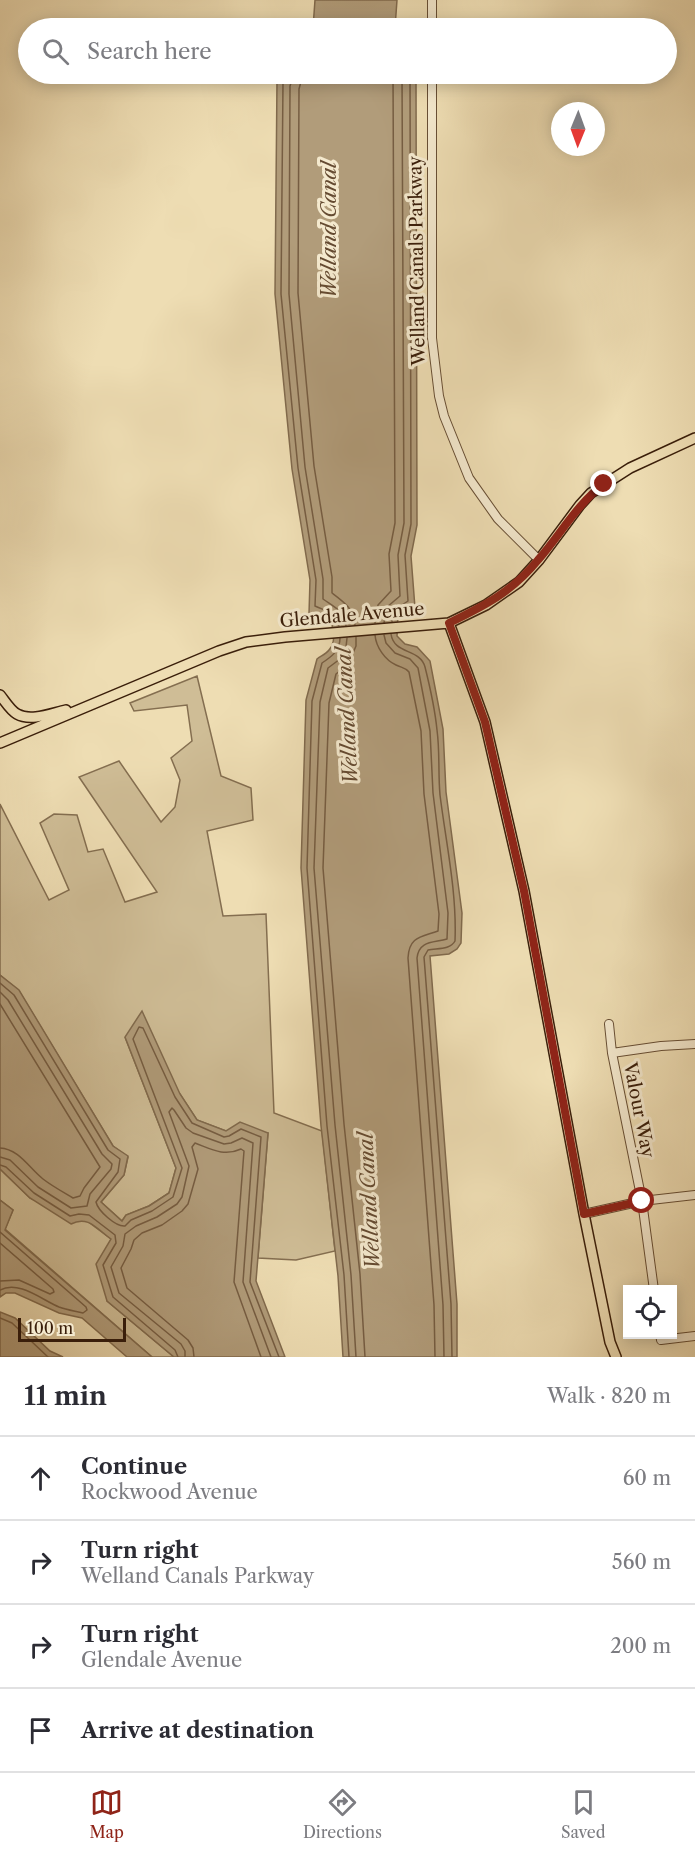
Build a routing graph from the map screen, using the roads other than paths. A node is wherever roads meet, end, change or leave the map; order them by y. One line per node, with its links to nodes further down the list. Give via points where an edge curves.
1 (432, 0): 2 (street)
2 (432, 18)
3 (432, 84): 5 (street, Welland Canals Parkway, via 432,338 439,396 469,478 498,519)
4 (695, 438): 5 (main road, Glendale Avenue, via 630,468 591,494)
5 (539, 560): 6 (main road, Glendale Avenue, via 503,595)
6 (449, 623): 8 (main road, Glendale Avenue, via 246,642); 15 (main road, via 485,722 516,857)
7 (0, 695): 8 (main road, via 16,713 24,716)
8 (87, 707): 9 (main road, Glendale Avenue)
9 (0, 743)
10 (609, 1024): 12 (street, Valour Way)
11 (695, 1044): 12 (street)
12 (612, 1053): 14 (street, Valour Way)
13 (695, 1195): 14 (street)
14 (642, 1201): 15 (street); 16 (street, Valour Way)
15 (584, 1214): 19 (main road)
16 (653, 1285)
17 (695, 1336): 18 (street)
18 (677, 1338)
19 (616, 1357)

